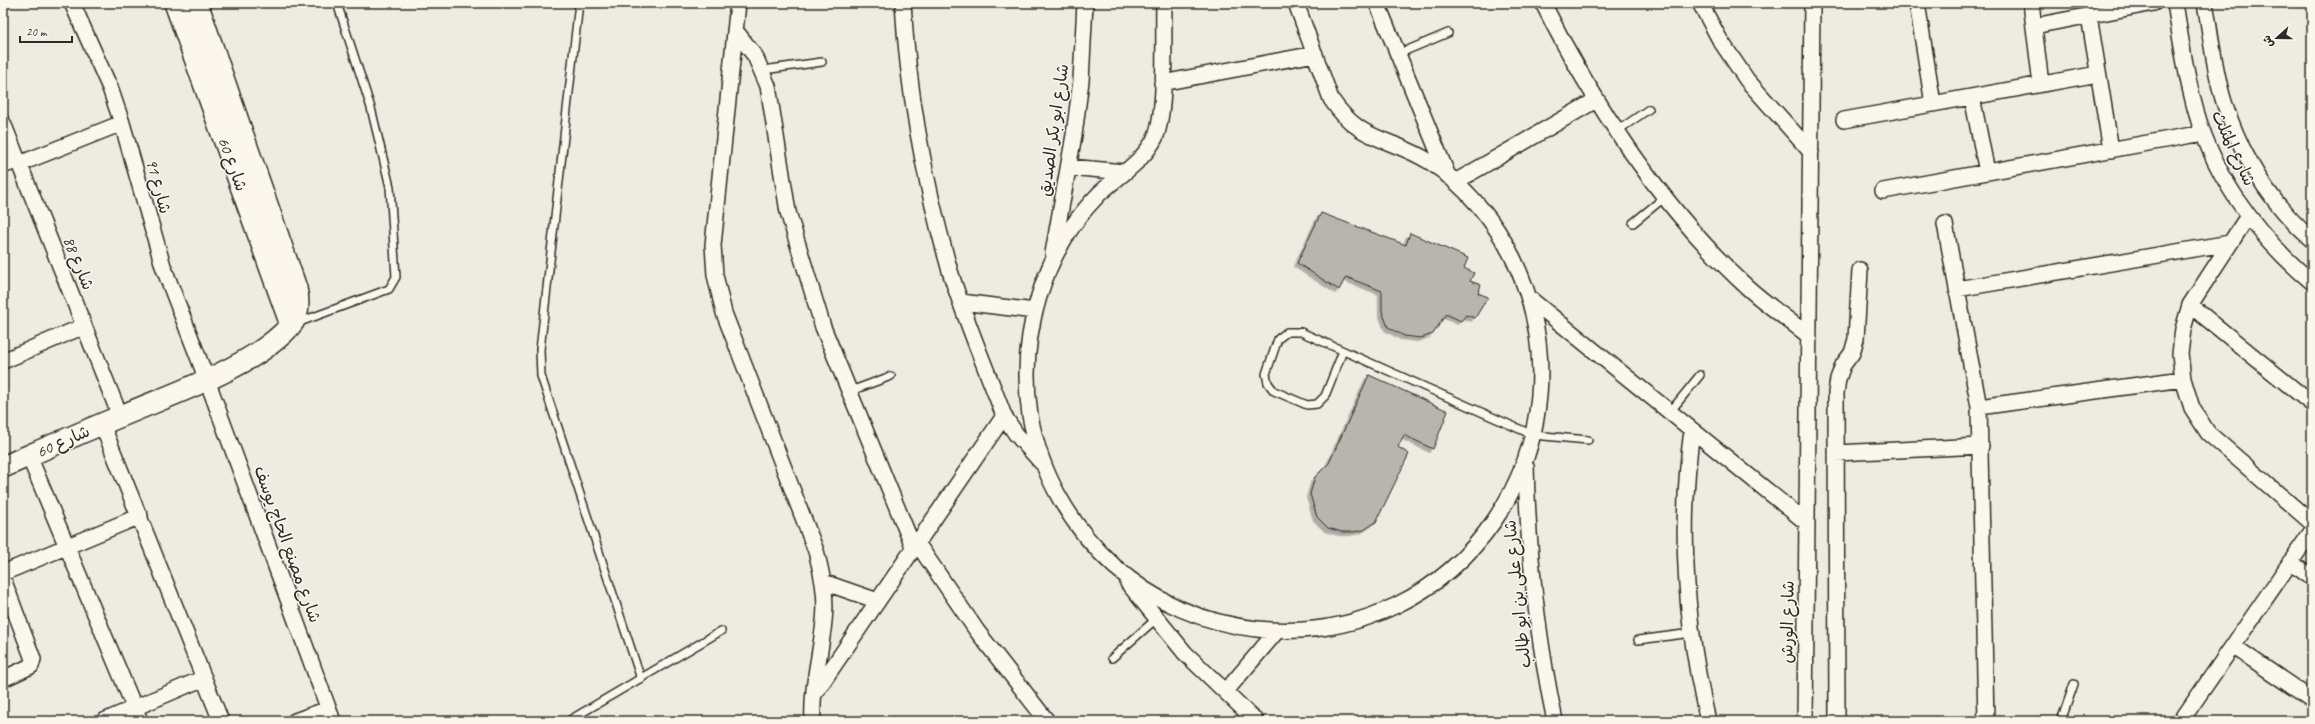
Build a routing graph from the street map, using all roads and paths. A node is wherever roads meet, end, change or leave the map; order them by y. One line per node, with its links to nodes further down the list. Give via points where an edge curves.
1 (72, 3): 36 (street, شارع 91, via 110,88)
2 (175, 3): 63 (street, شارع 60)
3 (197, 3): 63 (street, شارع 60, via 296,288 299,301 297,314)
4 (337, 3): 63 (lane, via 371,108 390,186 396,277 389,289)
5 (579, 3): 109 (lane, via 540,350 541,376)
6 (738, 3): 22 (street)
7 (904, 3): 60 (street, via 917,127 939,228)
8 (1085, 3): 44 (street, شارع ابو بكر الصديق, via 1081,81)
9 (1164, 3): 29 (street)
10 (1296, 3): 24 (street)
11 (1377, 3): 25 (street)
12 (1543, 3): 32 (street)
13 (1700, 3): 41 (street, via 1720,40 1747,80)
14 (1812, 3): 41 (street, شارع الورش)
15 (1917, 3): 33 (street)
16 (2031, 3): 21 (street)
17 (2154, 3): 20 (street)
18 (2174, 3): 39 (street, شارع المثلث, via 2192,96)
19 (2205, 3): 53 (street, شارع المثلث, via 2224,101 2241,146 2266,189)
20 (2089, 16): 21 (street); 28 (street)
21 (2034, 26): 30 (street)
22 (735, 30): 27 (street); 98 (street, via 713,245 715,275 724,313 816,551)
23 (1448, 33): 25 (lane)
24 (1315, 54): 29 (street); 47 (street, via 1331,99 1347,119 1368,135 1428,161)
25 (1398, 54): 47 (street)
26 (822, 62): 27 (lane)
27 (763, 70): 72 (street, via 772,102 788,212 813,297)
28 (2098, 74): 30 (street); 40 (street)
29 (1162, 83): 45 (street, via 1157,133 1144,154)
30 (2041, 84): 31 (street)
31 (1972, 97): 33 (street); 46 (street)
32 (1596, 100): 38 (street); 47 (street)
33 (1933, 104): 35 (street)
34 (1649, 109): 38 (lane)
35 (1844, 120)
36 (122, 122): 42 (street); 71 (street, شارع 91, via 162,266)
37 (3, 123): 42 (street, شارع 88)
38 (1617, 130): 49 (street)
39 (2203, 133): 40 (street); 50 (street, شارع المثلث, via 2223,176)
40 (2111, 150): 46 (street)
41 (1811, 152): 65 (street, شارع الورش)
42 (19, 162): 43 (street); 64 (street, شارع 88)
43 (3, 166)
44 (1069, 167): 45 (street); 55 (street, شارع ابو بكر الصديق)
45 (1124, 172): 55 (street, via 1079,218)
46 (1987, 172): 48 (street)
47 (1452, 180): 59 (street, via 1477,204 1500,236 1513,258)
48 (1883, 191)
49 (1665, 197): 51 (lane); 65 (street, via 1747,287)
50 (2248, 216): 54 (street); 57 (street, شارع المثلث, via 2278,251)
51 (1633, 223)
52 (1944, 224): 58 (street)
53 (2312, 240)
54 (2230, 243): 58 (street); 61 (street)
55 (1052, 262): 62 (street)
56 (1860, 270): 82 (street, via 1856,339 1852,353 1843,365 1836,393)
57 (2312, 282)
58 (1957, 289): 74 (street)
59 (1528, 298): 75 (street); 79 (street, via 1537,333 1540,359 1540,385)
60 (961, 302): 62 (street); 76 (street)
61 (2190, 305): 70 (street, via 2182,329); 73 (street)
62 (1035, 311): 85 (street, via 1027,362 1028,389 1036,440)
63 (291, 325): 71 (street, شارع 60, via 263,349)
64 (84, 326): 67 (street); 77 (street, شارع 88)
65 (1809, 336): 88 (street, شارع الورش)
66 (1343, 351): 66 (lane, via 1301,332 1287,332 1278,339 1266,374 1268,383 1274,391 1307,405 1317,404 1324,396); 79 (lane)
67 (3, 361)
68 (1700, 375): 75 (lane)
69 (891, 376): 72 (lane)
70 (2182, 379): 74 (street); 89 (street, via 2192,408 2208,433)
71 (208, 380): 77 (street, شارع 60); 115 (street, شارع مصنع الحاج يوسف)
72 (848, 392): 92 (street)
73 (2312, 404)
74 (1979, 407): 81 (street)
75 (1670, 412): 78 (street)
76 (1004, 416): 85 (street, via 1024,445); 92 (street)
77 (111, 420): 83 (street, شارع 60); 87 (street, شارع 88)
78 (1692, 430): 88 (street); 103 (street, via 1684,522)
79 (1533, 435): 80 (lane); 84 (street)
80 (1588, 440)
81 (1981, 446): 82 (street); 127 (street)
82 (1836, 454): 126 (street)
83 (29, 456): 86 (street, شارع 60); 91 (street)
84 (1526, 461): 102 (street, via 1489,530 1467,554 1433,584 1411,598 1363,619 1313,630); 123 (street, شارع على بن ابو طالب, via 1530,570 1537,625)
85 (1044, 465): 94 (street, via 1067,512 1100,553)
86 (3, 467)
87 (140, 516): 91 (street); 107 (street, شارع 88)
88 (1808, 523): 125 (street, شارع الورش)
89 (2312, 523)
90 (2312, 531): 93 (street)
91 (67, 546): 95 (street); 114 (street)
92 (916, 546): 99 (street); 121 (street, via 977,632)
93 (2290, 562): 96 (street); 105 (street)
94 (1119, 570): 100 (street); 102 (street, via 1156,597 1185,611 1235,626)
95 (3, 573)
96 (2312, 578)
97 (3, 579): 108 (street, via 33,659 30,666)
98 (823, 582): 99 (street); 112 (street, via 824,621)
99 (878, 601): 112 (street)
100 (1156, 619): 106 (lane); 111 (street, via 1186,653)
101 (721, 631): 109 (lane)
102 (1277, 631): 111 (street)
103 (1692, 633): 104 (lane); 124 (street)
104 (1638, 640)
105 (2233, 646): 113 (street); 129 (street)
106 (1112, 658)
107 (204, 678): 114 (street); 117 (street, شارع 88)
108 (3, 679)
109 (641, 679): 119 (lane)
110 (2074, 684): 128 (lane)
111 (1226, 691): 122 (street)
112 (813, 696): 120 (street)
113 (2312, 700)
114 (137, 714): 116 (street)
115 (330, 715): 118 (street)
116 (104, 721)
117 (222, 721)
118 (295, 721)
119 (568, 721)
120 (813, 721)
121 (1047, 721)
122 (1256, 721)
123 (1555, 721)
124 (1708, 721)
125 (1805, 721)
126 (1837, 721)
127 (1986, 721)
128 (2061, 721)
129 (2181, 721)

